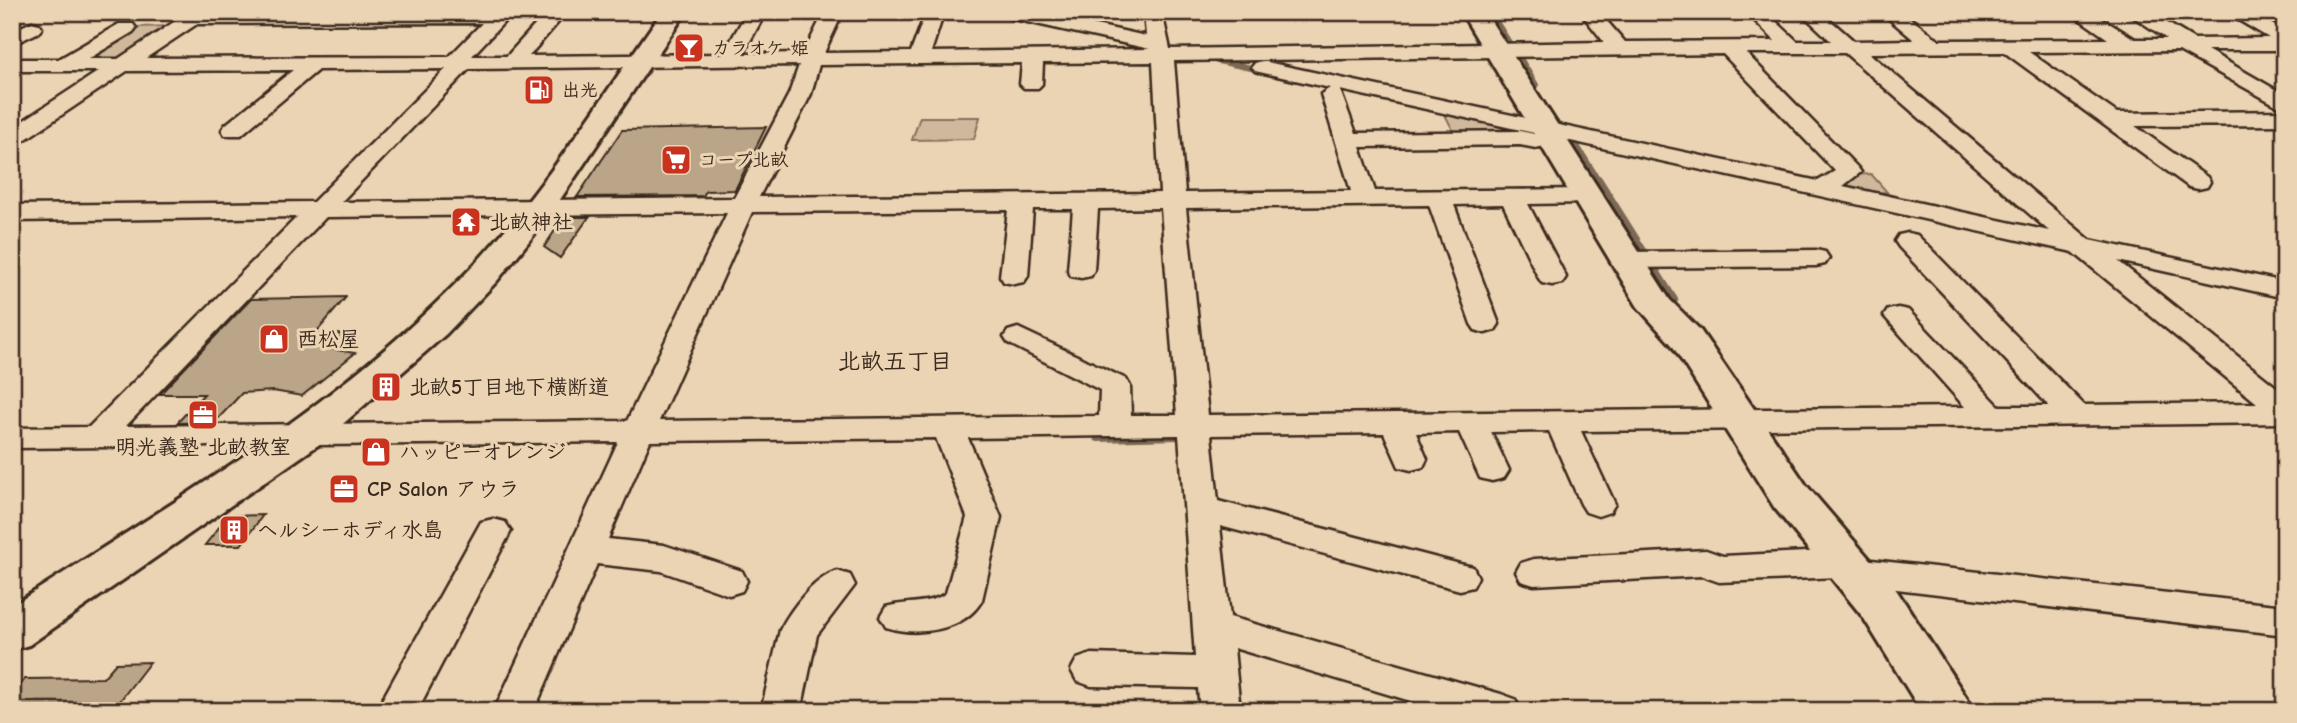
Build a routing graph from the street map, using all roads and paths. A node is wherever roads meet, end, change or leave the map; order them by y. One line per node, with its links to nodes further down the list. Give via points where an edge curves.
1 (558, 12): 38 (street)
2 (653, 12): 35 (street)
3 (674, 12): 35 (street)
4 (757, 12): 36 (street)
5 (834, 12): 34 (street)
6 (935, 12): 32 (street)
7 (1009, 12): 31 (street)
8 (1153, 12): 31 (street)
9 (1473, 12): 30 (street)
10 (1589, 12): 29 (street)
11 (1755, 12): 27 (street)
12 (1809, 12): 28 (street)
13 (1890, 12): 24 (street)
14 (2078, 12): 23 (street)
15 (2135, 12): 22 (street)
16 (2234, 12): 21 (street)
17 (198, 15): 37 (street, via 498,17); 40 (street)
18 (32, 28): 20 (street)
19 (126, 28): 39 (street)
20 (12, 38)
21 (2285, 42): 22 (street)
22 (2188, 45): 23 (street); 43 (street)
23 (2132, 46): 25 (street)
24 (1934, 47): 25 (street); 28 (street)
25 (2010, 47): 49 (street)
26 (1729, 48): 27 (street); 29 (street); 55 (street, via 1849,172)
27 (1793, 48): 28 (street)
28 (1849, 48): 68 (street)
29 (1620, 49): 30 (street)
30 (1497, 51): 31 (street); 51 (street)
31 (1176, 52): 33 (street); 51 (street); 61 (street)
32 (919, 58): 33 (street); 34 (street)
33 (1033, 58): 45 (street)
34 (811, 59): 36 (street); 63 (street, via 800,94)
35 (629, 60): 36 (street); 38 (street); 64 (street)
36 (729, 60)
37 (460, 61): 38 (street); 41 (street); 65 (street)
38 (513, 61)
39 (65, 64): 40 (street); 44 (street)
40 (124, 64): 41 (street); 52 (street)
41 (313, 64): 50 (street)
42 (2258, 64): 43 (street)
43 (2217, 65): 47 (street)
44 (16, 67)
45 (1031, 84)
46 (1332, 94): 53 (street)
47 (2285, 104)
48 (2285, 118): 49 (street)
49 (2111, 120): 54 (street)
50 (233, 130)
51 (1550, 137): 53 (street); 55 (street); 56 (street)
52 (12, 138)
53 (1348, 140): 58 (street)
54 (2197, 182)
55 (1822, 189): 68 (street)
56 (1588, 196): 57 (street); 70 (street)
57 (1512, 197): 59 (street); 73 (street)
58 (1365, 198): 59 (street); 61 (street)
59 (1439, 198): 76 (street)
60 (1086, 201): 61 (street); 62 (street); 71 (street)
61 (1172, 201): 85 (street)
62 (1021, 202): 63 (street); 72 (street)
63 (743, 205): 64 (street); 88 (street)
64 (525, 209): 65 (street); 89 (street, via 485,274 433,326); 90 (street, via 382,346)
65 (320, 211): 66 (street); 92 (street)
66 (12, 213)
67 (1908, 241): 79 (street)
68 (2087, 250): 74 (street); 78 (street)
69 (1816, 258): 70 (street)
70 (1627, 260): 81 (street, via 1657,307 1687,338)
71 (1081, 270)
72 (1014, 276)
73 (1552, 277)
74 (2285, 290)
75 (1898, 316): 80 (street)
76 (1485, 324)
77 (1018, 337): 86 (street, via 1115,386)
78 (2285, 411): 79 (street)
79 (2076, 415): 80 (street)
80 (1992, 416): 81 (street)
81 (1740, 419): 82 (street); 99 (street, via 1790,496)
82 (1560, 420): 83 (street); 95 (street)
83 (1470, 421): 84 (street); 94 (street)
84 (1396, 422): 85 (street); 93 (street)
85 (1195, 424): 86 (street); 96 (street)
86 (1115, 425): 87 (street)
87 (948, 427): 88 (street); 105 (street, via 984,517 964,600 947,613)
88 (639, 430): 89 (street); 98 (street)
89 (306, 434): 90 (street); 108 (street)
90 (267, 436): 92 (street); 104 (street)
91 (12, 438): 92 (street)
92 (96, 438)
93 (1411, 459)
94 (1492, 470)
95 (1598, 504)
96 (1203, 509): 101 (street); 107 (street)
97 (493, 531): 111 (street)
98 (585, 550): 102 (street, via 664,558); 112 (street)
99 (1851, 567): 100 (street, via 1719,569 1706,563); 106 (street); 115 (street)
100 (1534, 572)
101 (1460, 577)
102 (729, 581)
103 (837, 585): 113 (street, via 799,630)
104 (12, 603)
105 (899, 617)
106 (2285, 621)
107 (1213, 627): 110 (street); 114 (street)
108 (12, 631)
109 (1091, 670): 110 (street)
110 (1219, 692)
111 (396, 711)
112 (514, 711)
113 (780, 711)
114 (1501, 711)
115 (1949, 711)

